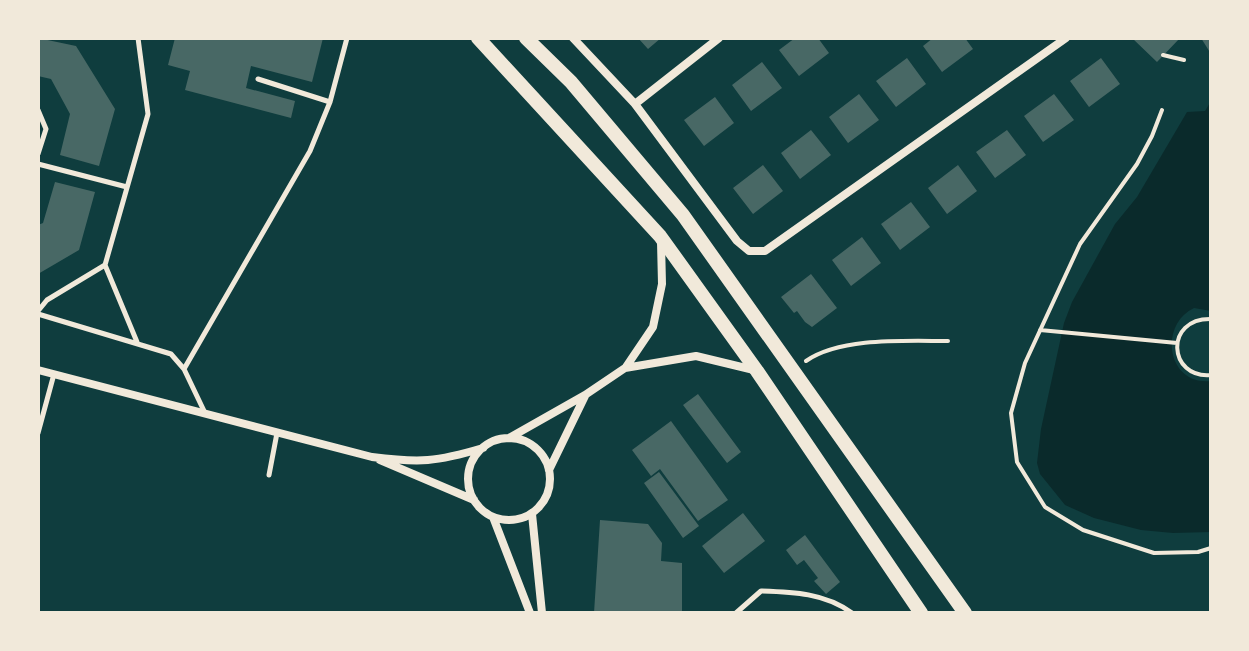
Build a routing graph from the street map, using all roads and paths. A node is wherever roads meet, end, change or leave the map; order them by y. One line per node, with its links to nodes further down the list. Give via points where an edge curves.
1 (138, 38): 17 (lane, via 148,114)
2 (347, 38): 11 (lane)
3 (478, 38): 18 (main road)
4 (526, 38): 29 (main road, via 571,82 683,215)
5 (573, 38): 12 (street)
6 (719, 38): 12 (street)
7 (1066, 38): 12 (street, via 765,251 749,251 737,241)
8 (1163, 55): 9 (path)
9 (1184, 60)
10 (258, 79): 11 (lane)
11 (330, 102): 27 (lane, via 310,151)
12 (635, 104)
13 (38, 110): 15 (lane, via 46,129)
14 (1162, 110): 22 (path, via 1137,164 1080,244)
15 (38, 154)
16 (38, 164): 17 (lane)
17 (127, 187): 19 (lane)
18 (660, 236): 26 (street, via 662,284 653,327); 30 (main road)
19 (105, 265): 20 (lane, via 47,300); 24 (lane)
20 (38, 312): 24 (lane)
21 (1211, 319): 25 (path, via 1192,321)
22 (1040, 330): 25 (path); 46 (path, via 1011,413 1017,462 1045,507 1083,530 1154,553)
23 (948, 341): 29 (path, via 887,341 820,352)
24 (137, 342): 27 (lane, via 171,354)
25 (1177, 343): 32 (path, via 1189,370)
26 (625, 368): 30 (street, via 696,356); 33 (street)
27 (184, 369): 34 (lane)
28 (38, 370): 31 (street)
29 (793, 370): 52 (main road)
30 (757, 371): 51 (main road)
31 (54, 374): 34 (street); 35 (lane)
32 (1211, 375)
33 (585, 395): 38 (street); 41 (street)
34 (205, 413): 36 (street)
35 (40, 415): 37 (lane)
36 (277, 432): 40 (street); 42 (lane)
37 (38, 433)
38 (509, 438): 39 (street); 41 (street, via 537,449)
39 (483, 448): 40 (street, via 444,460); 43 (street, via 468,478)
40 (372, 457): 43 (street)
41 (549, 470): 44 (street, via 548,494)
42 (269, 475)
43 (474, 500): 45 (street)
44 (532, 514): 45 (street, via 520,519); 48 (street)
45 (493, 517): 47 (street)
46 (1211, 548)
47 (530, 613)
48 (542, 613)
49 (736, 613): 50 (lane, via 761,591 806,593)
50 (852, 613)
51 (921, 613)
52 (965, 613)

